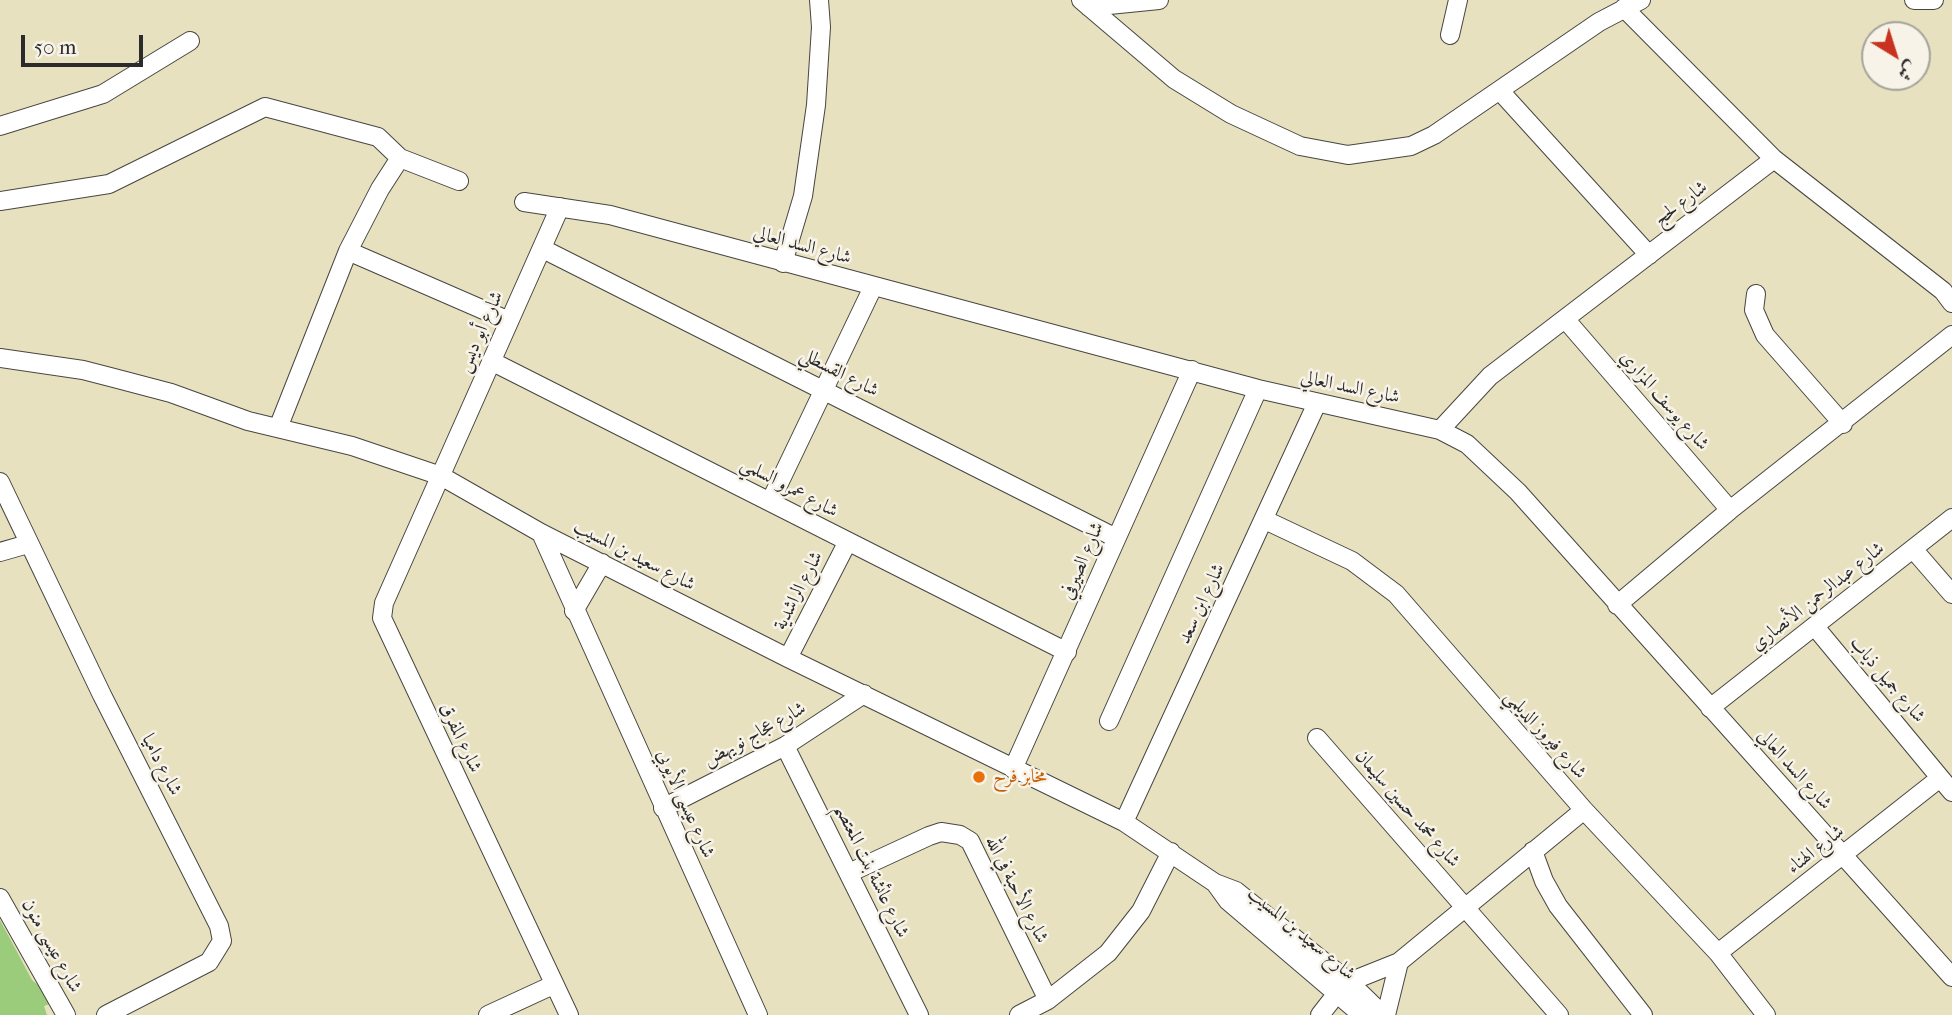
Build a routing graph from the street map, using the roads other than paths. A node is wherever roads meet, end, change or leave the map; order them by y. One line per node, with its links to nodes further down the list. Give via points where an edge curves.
1 (819, 0): 22 (street, via 816,105 803,196)
2 (1159, 0): 7 (street)
3 (1458, 0): 9 (street)
4 (1641, 0): 8 (street)
5 (1914, 0): 6 (street)
6 (1934, 0)
7 (1085, 4): 11 (street, via 1174,79 1231,114 1320,152 1360,154 1411,146)
8 (1624, 8): 11 (street); 14 (street)
9 (1450, 35)
10 (190, 41): 12 (street, via 103,94)
11 (1500, 91): 21 (street)
12 (0, 126)
13 (400, 159): 15 (street); 16 (street, via 378,137 265,107 109,184); 20 (street)
14 (1774, 159): 21 (street, شارع لحج); 25 (street, via 1943,291)
15 (459, 181)
16 (0, 201)
17 (524, 202): 18 (street, شارع السد العالي)
18 (560, 206): 19 (street, شارع أبو ديس); 22 (street, شارع السد العالي, via 610,215)
19 (543, 249): 27 (street, شارع أبو ديس); 32 (street, شارع القسطلي)
20 (348, 251): 27 (street); 36 (street)
21 (1649, 255): 26 (street, شارع لحج)
22 (783, 263): 23 (street, شارع السد العالي)
23 (873, 287): 31 (street, شارع السد العالي); 32 (street)
24 (1756, 294): 35 (street, via 1754,310 1765,335)
25 (1952, 303)
26 (1566, 320): 37 (street, شارع لحج, via 1490,376); 41 (street, شارع يوسف المزاري)
27 (509, 321): 30 (street, شارع أبو ديس)
28 (1952, 335): 35 (street)
29 (0, 358): 36 (street, شارع سعيد بن المسيب, via 93,372)
30 (491, 361): 38 (street, شارع أبو ديس); 40 (street, شارع عمرو السلمي)
31 (1192, 370): 33 (street, شارع السد العالي); 45 (street, شارع الصيرفي)
32 (823, 388): 40 (street); 45 (street, شارع القسطلي)
33 (1258, 389): 34 (street, شارع السد العالي); 59 (street)
34 (1317, 403): 37 (street, شارع السد العالي); 43 (street, شارع ابن سعد)
35 (1843, 424): 41 (street)
36 (278, 428): 38 (street, شارع سعيد بن المسيب, via 352,446)
37 (1440, 430): 52 (street, شارع السد العالي, via 1490,463)
38 (441, 476): 44 (street, شارع سعيد بن المسيب); 76 (street, شارع المفرق, via 384,603 382,618)
39 (0, 482): 47 (street, شارع داميا)
40 (771, 500): 46 (street, شارع عمرو السلمي)
41 (1730, 510): 52 (street)
42 (1952, 518): 48 (street, شارع عبدالرحمن الأنصاري)
43 (1265, 520): 65 (street, شارع فيروز الديلمي, via 1352,561 1396,594); 66 (street, شارع ابن سعد)
44 (541, 533): 50 (street, شارع سعيد بن المسيب); 53 (street, شارع عيسى الأيوبي)
45 (1116, 538): 55 (street, شارع الصيرفي)
46 (847, 543): 55 (street, شارع عمرو السلمي); 56 (street, شارع الراشدية)
47 (28, 544): 49 (street); 80 (street, شارع داميا, via 219,926 222,941 209,962)
48 (1913, 549): 51 (street); 54 (street, شارع عبدالرحمن الأنصاري)
49 (0, 552)
50 (601, 563): 53 (street); 56 (street, شارع سعيد بن المسيب)
51 (1952, 594)
52 (1617, 606): 58 (street, شارع السد العالي)
53 (574, 611): 64 (street, شارع عيسى الأيوبي)
54 (1816, 628): 58 (street, شارع عبدالرحمن الأنصاري); 63 (street, شارع جميل ذياب)
55 (1067, 652): 62 (street, شارع الصيرفي)
56 (788, 658): 57 (street, شارع سعيد بن المسيب)
57 (864, 694): 61 (street, شارع عجاج نويهض); 62 (street, شارع سعيد بن المسيب)
58 (1710, 708): 69 (street, شارع السد العالي)
59 (1110, 721)
60 (1317, 738): 72 (street, شارع محمد حسين سليمان)
61 (785, 746): 64 (street, شارع عجاج نويهض); 70 (street, شارع عائشة بنت المعتصم)
62 (1013, 769): 66 (street, شارع سعيد بن المسيب)
63 (1946, 785): 69 (street, شارع الهناء)
64 (663, 808): 83 (street, شارع عيسى الأيوبي)
65 (1584, 810): 67 (street); 73 (street, شارع فيروز الديلمي)
66 (1124, 822): 68 (street, شارع سعيد بن المسيب)
67 (1533, 851): 72 (street); 90 (street, via 1558,906)
68 (1171, 852): 77 (street, شارع سعيد بن المسيب, via 1215,883 1236,891); 78 (street, via 1128,930 1108,953)
69 (1843, 856): 73 (street, شارع الهناء); 75 (street, شارع السد العالي)
70 (849, 873): 78 (street, شارع الأحبة في الله, via 941,832 970,841); 84 (street, شارع عائشة بنت المعتصم)
71 (0, 898): 79 (street, شارع عيسى منون)
72 (1465, 906): 74 (street); 89 (street, شارع محمد حسين سليمان)
73 (1718, 954): 91 (street, شارع فيروز الديلمي)
74 (1399, 962): 77 (street); 88 (street)
75 (1952, 977)
76 (553, 985): 81 (street); 82 (street, شارع المفرق)
77 (1343, 987): 86 (street); 87 (street, شارع سعيد بن المسيب); 88 (street)
78 (1048, 1000): 85 (street)
79 (66, 1015)
80 (106, 1015)
81 (488, 1015)
82 (569, 1015)
83 (758, 1015)
84 (919, 1015)
85 (1019, 1015)
86 (1320, 1015)
87 (1362, 1015)
88 (1384, 1015)
89 (1559, 1015)
90 (1643, 1015)
91 (1766, 1015)

